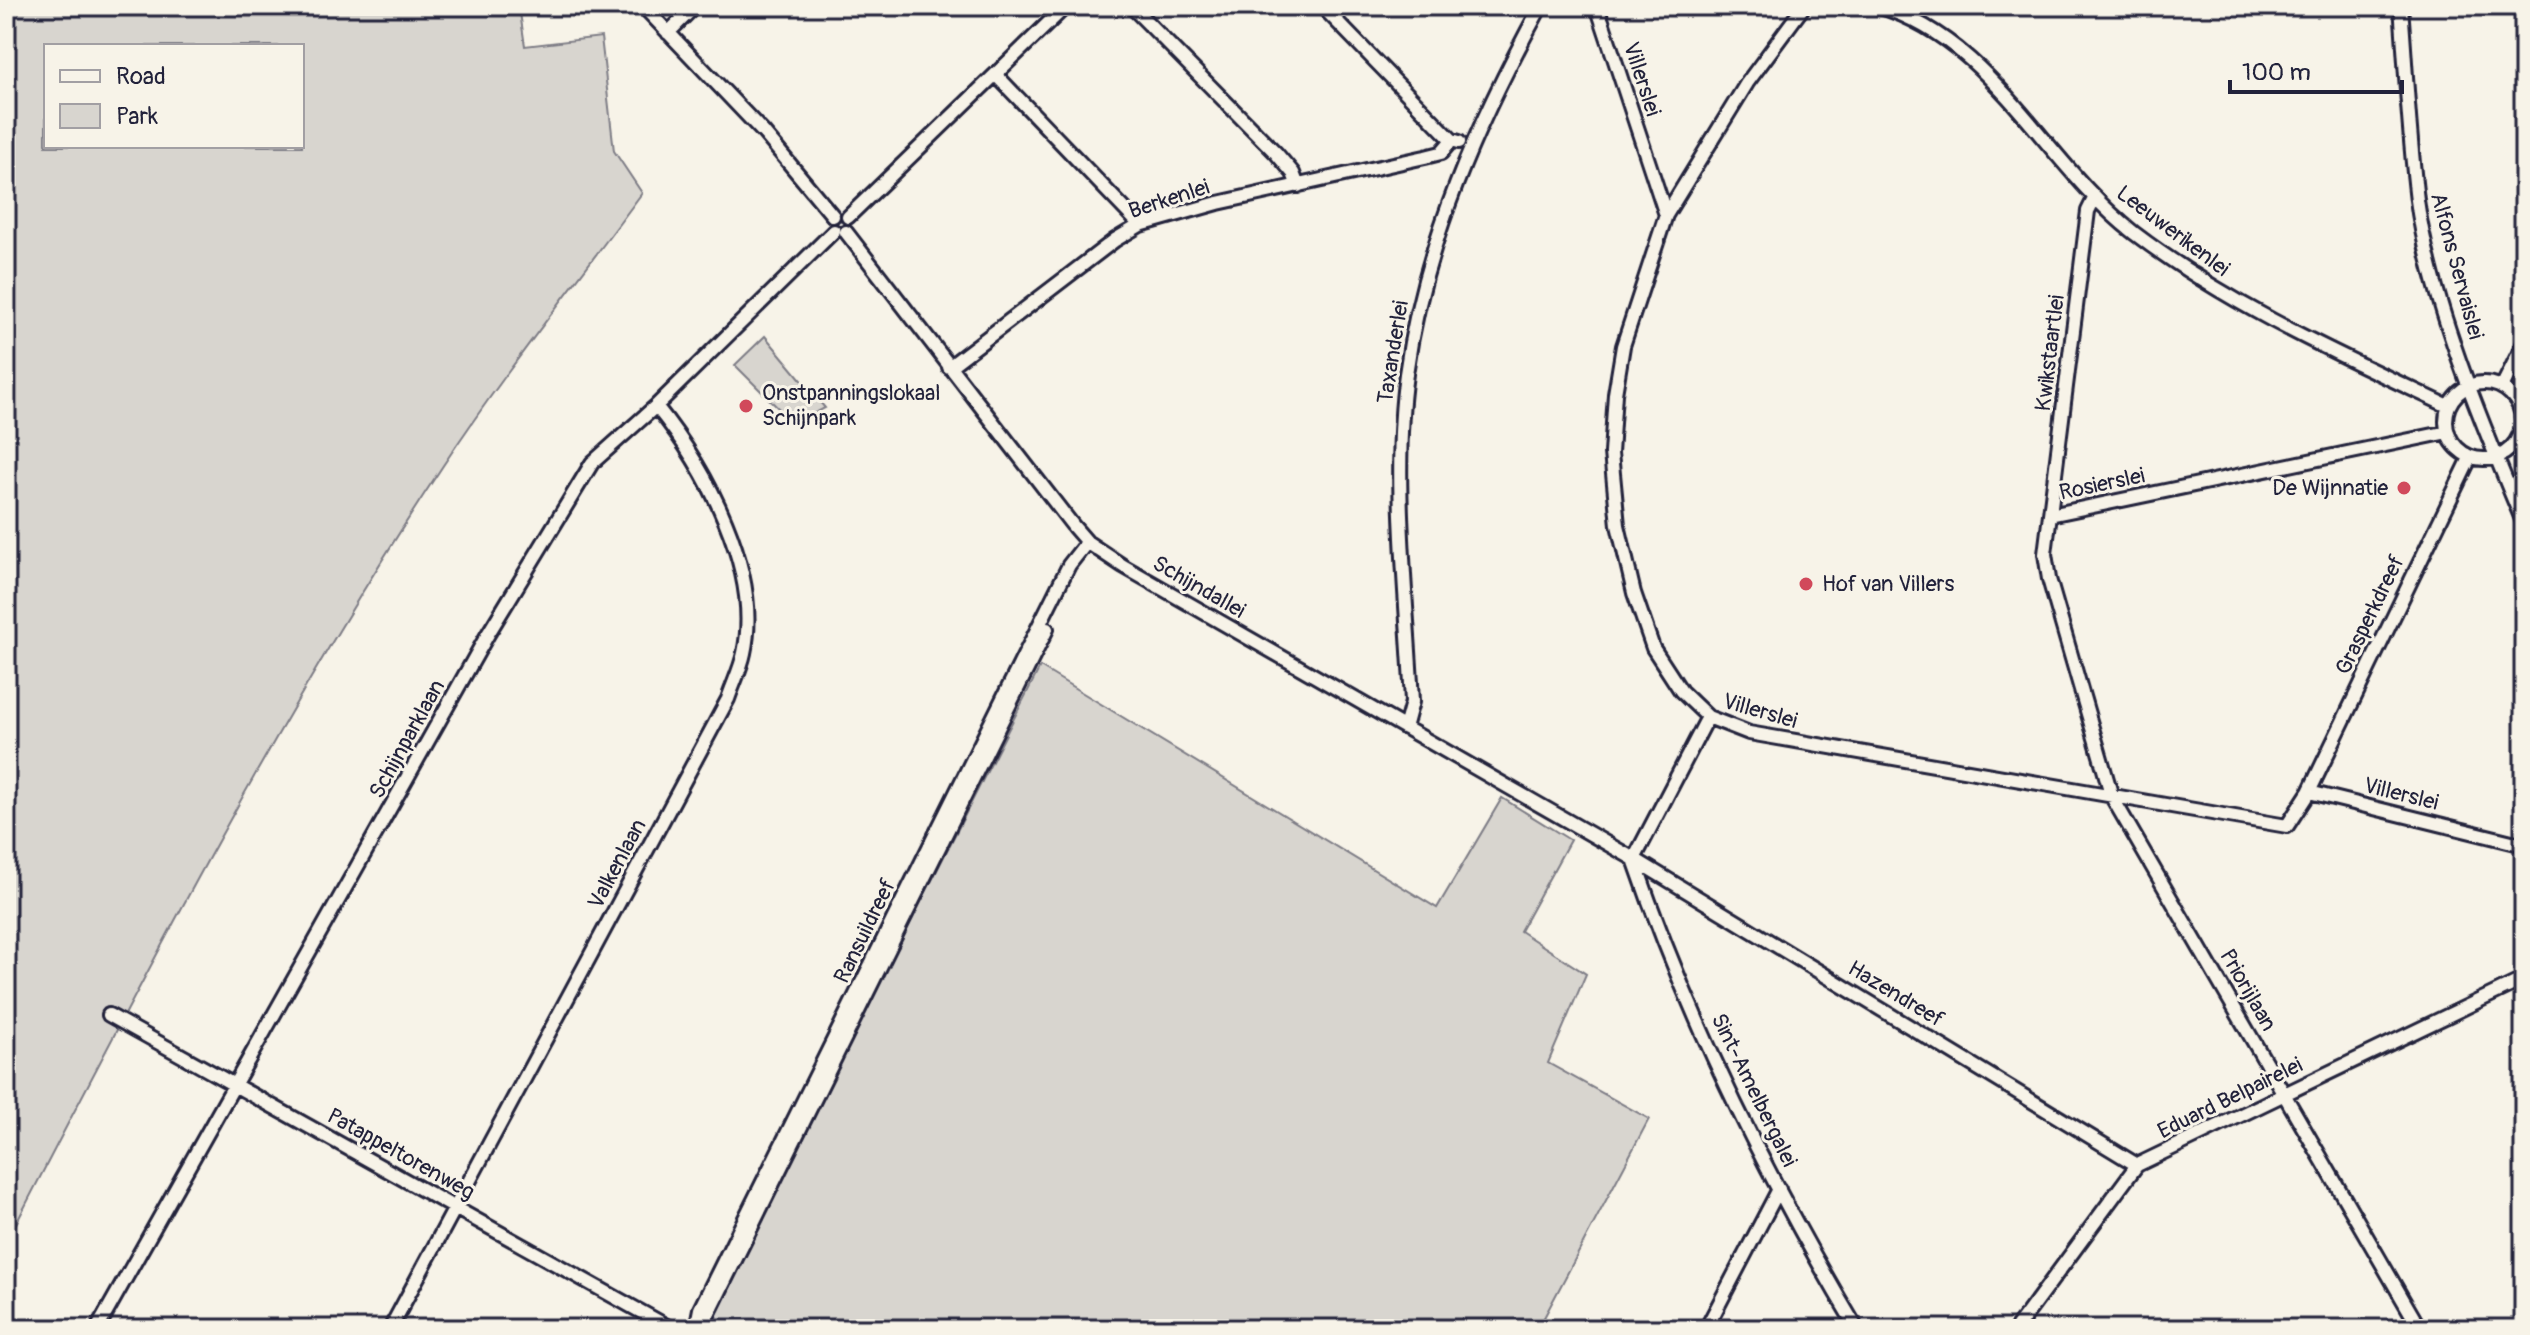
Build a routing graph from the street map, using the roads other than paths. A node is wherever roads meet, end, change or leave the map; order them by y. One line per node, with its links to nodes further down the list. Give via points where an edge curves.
1 (643, 6): 11 (street)
2 (695, 6): 11 (street)
3 (1066, 6): 12 (street)
4 (1131, 6): 17 (street, via 1276,153)
5 (1322, 6): 13 (street)
6 (1541, 6): 14 (street, Taxanderlei)
7 (1597, 6): 19 (street, Villerslei)
8 (1804, 6): 19 (street, via 1747,83)
9 (1877, 6): 18 (street, Leeuwerikenlei, via 1899,12 1956,46)
10 (2401, 6): 26 (street, Alfons Servaislei, via 2417,203 2449,326)
11 (668, 33): 20 (street, via 764,133)
12 (996, 75): 21 (street); 22 (street)
13 (1452, 140): 14 (street); 15 (street)
14 (1470, 146): 16 (street, Taxanderlei)
15 (1441, 153): 16 (street); 17 (street, Berkenlei)
16 (1463, 164): 38 (street, Taxanderlei, via 1429,269 1406,375 1402,475 1412,702)
17 (1298, 186): 22 (street, Berkenlei)
18 (2095, 197): 29 (street, Leeuwerikenlei, via 2132,231 2225,294); 34 (street, Kwikstaartlei, via 2088,211)
19 (1666, 215): 37 (street, Villerslei, via 1623,346 1611,453 1618,525 1653,648 1681,691)
20 (833, 216): 21 (street); 23 (street, via 831,226)
21 (848, 217): 23 (street, via 851,222)
22 (1140, 225): 25 (street, Berkenlei)
23 (840, 231): 25 (street, Schijndallei); 28 (street, Schijnparklaan)
24 (2524, 343): 27 (street)
25 (949, 367): 36 (street, Schijndallei)
26 (2471, 385): 27 (street); 29 (street); 32 (street, Alfons Servaislei)
27 (2502, 387): 30 (street)
28 (656, 406): 45 (street, Schijnparklaan, via 592,463 548,531); 49 (street, Valkenlaan, via 678,433 737,554 748,600 745,653 728,699)
29 (2448, 406): 31 (street)
30 (2523, 414): 32 (street, via 2516,441)
31 (2448, 432): 33 (street); 34 (street, Rosierslei)
32 (2496, 457): 33 (street); 35 (street, Alfons Servaislei)
33 (2470, 458): 39 (street, Grasperkdreef)
34 (2050, 515): 40 (street, Rosierslei, via 2045,554 2049,579)
35 (2524, 524)
36 (1087, 542): 38 (street, Schijndallei); 53 (street, Ransuildreef)
37 (1708, 717): 40 (street, Villerslei, via 1763,736); 42 (street)
38 (1405, 728): 42 (street, Schijndallei)
39 (2309, 792): 40 (street, Villerslei, via 2287,826); 41 (street, Villerslei)
40 (2112, 797): 46 (street, Priorijlaan)
41 (2524, 845)
42 (1634, 859): 47 (street, Hazendreef); 48 (street, Sint-Amelbergalei, via 1695,1014)
43 (2524, 979): 46 (street, Eduard Belpairelei)
44 (109, 1015): 45 (street, Patappeltorenweg)
45 (237, 1084): 49 (street, Patappeltorenweg); 50 (street, Schijnparklaan)
46 (2285, 1094): 47 (street, Eduard Belpairelei); 57 (street, Priorijlaan)
47 (2137, 1165): 56 (street, Eduard Belpairelei)
48 (1779, 1189): 54 (street); 55 (street, Sint-Amelbergalei)
49 (455, 1207): 51 (street, Valkenlaan); 52 (street, Patappeltorenweg)
50 (97, 1329)
51 (390, 1329)
52 (672, 1329)
53 (699, 1329)
54 (1706, 1329)
55 (1857, 1329)
56 (2016, 1329)
57 (2420, 1329)

